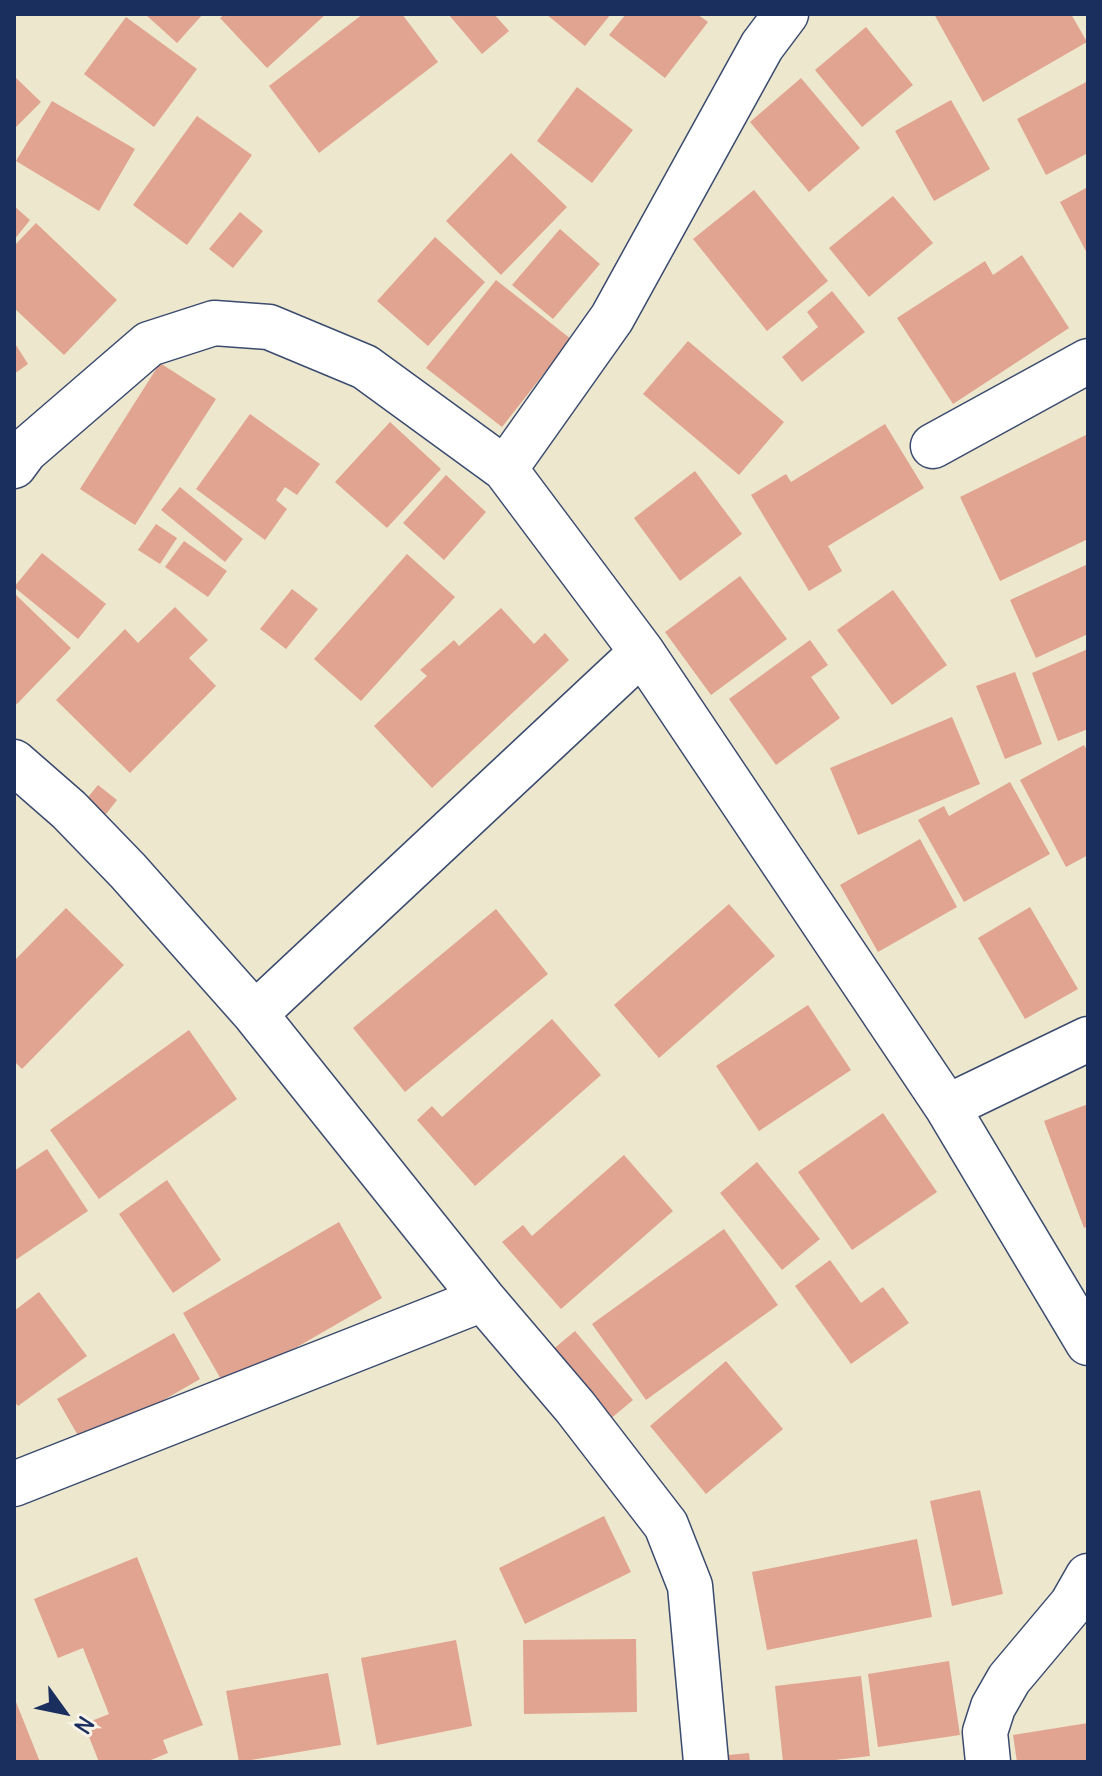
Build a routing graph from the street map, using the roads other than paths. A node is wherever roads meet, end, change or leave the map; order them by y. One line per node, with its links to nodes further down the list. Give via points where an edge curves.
1 (786, 14): 5 (street, via 762,46 612,318)
2 (1088, 361): 3 (street)
3 (933, 446)
4 (18, 450): 5 (street, via 149,344 214,323 269,327 365,367)
5 (505, 469): 6 (street)
6 (642, 652): 8 (street); 10 (street)
7 (14, 762): 8 (street, via 128,871)
8 (255, 1014): 11 (street)
9 (1088, 1039): 10 (street)
10 (947, 1107): 12 (street)
11 (483, 1299): 13 (street); 15 (street, via 666,1525 690,1586)
12 (1088, 1343)
13 (14, 1484)
14 (1088, 1576): 16 (street, via 993,1707 985,1732)
15 (706, 1762)
16 (988, 1762)

